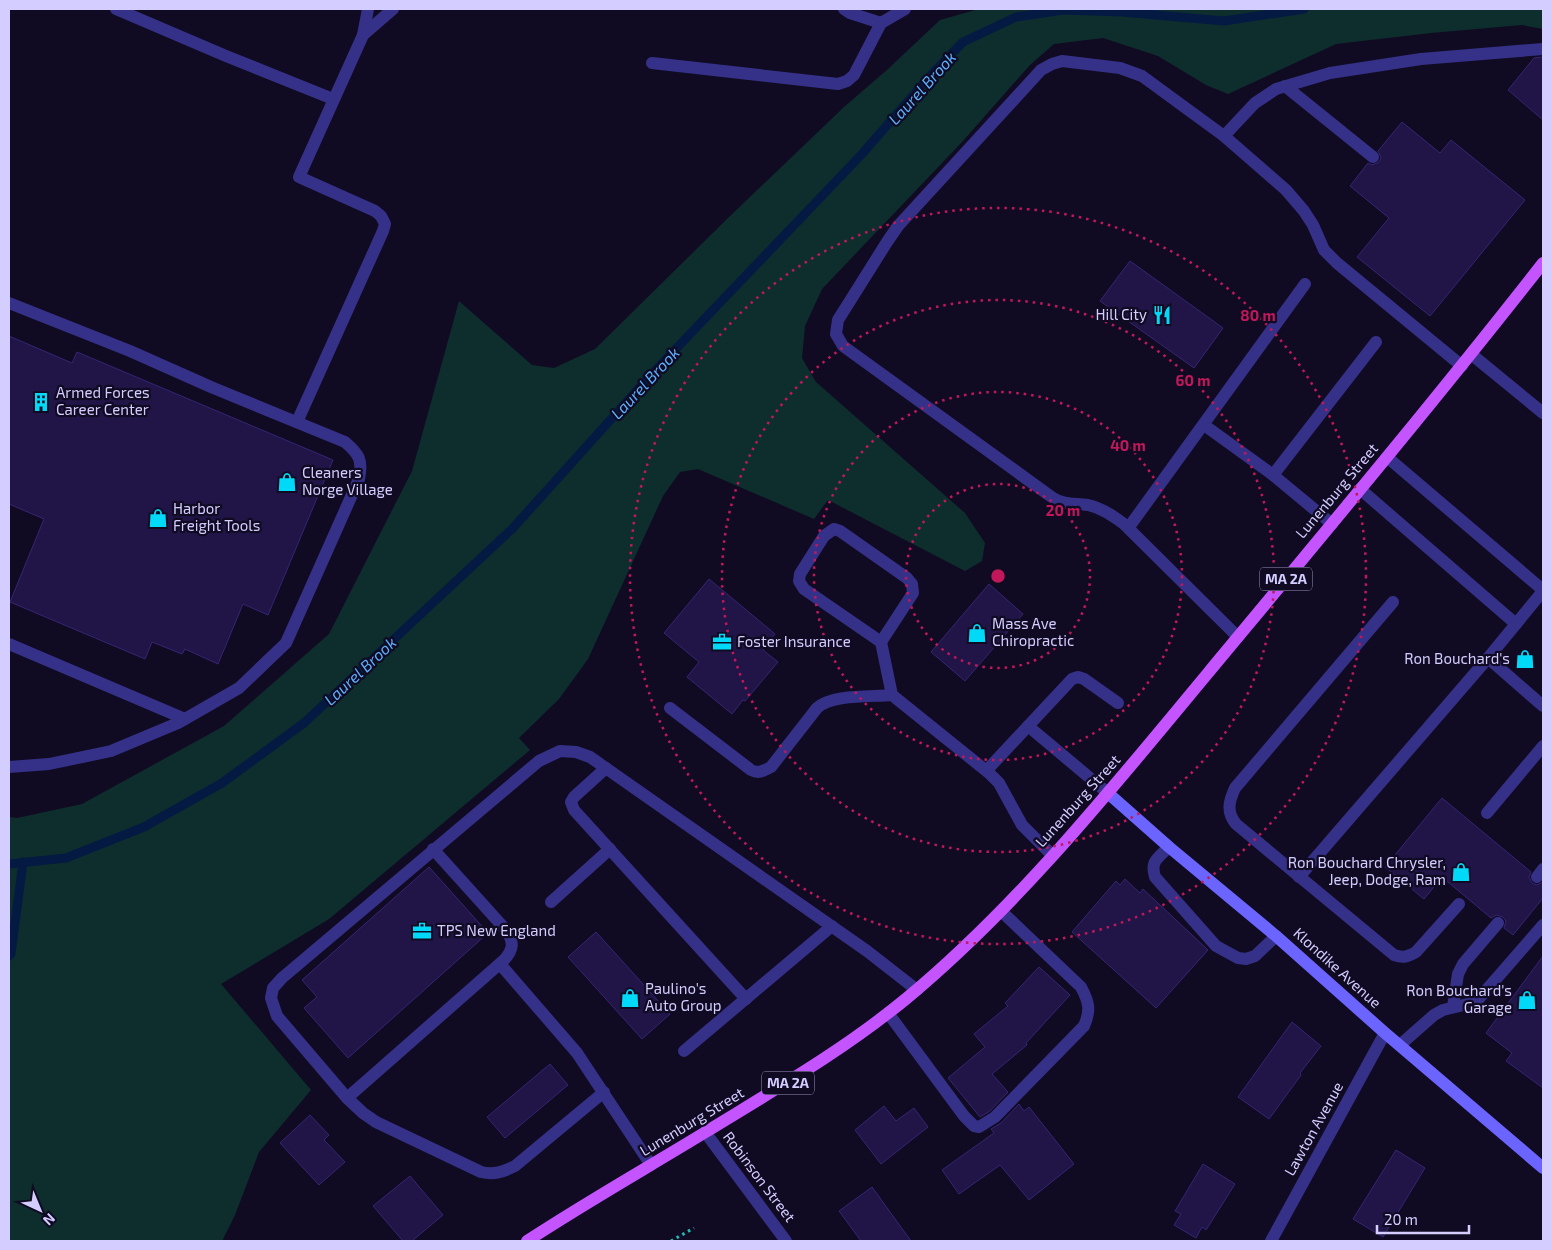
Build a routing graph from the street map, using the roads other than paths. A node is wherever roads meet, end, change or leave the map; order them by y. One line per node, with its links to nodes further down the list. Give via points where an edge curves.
1 (116, 9): 11 (street)
2 (368, 9): 7 (street)
3 (393, 9): 7 (street)
4 (844, 9): 6 (street)
5 (905, 9): 6 (street)
6 (881, 23): 9 (street, via 854,75 838,84)
7 (362, 34): 11 (street)
8 (1543, 49): 10 (street, via 1421,59 1330,73)
9 (652, 63)
10 (1285, 86): 12 (street, via 1255,104); 13 (street)
11 (333, 99): 21 (street, via 299,177 375,211 385,224)
12 (1224, 136): 19 (street, via 1286,190 1308,218 1324,250 1337,263); 27 (street, via 1131,71 1077,62 1052,64 1041,70 898,226 846,304 836,327 843,346 1053,498 1107,512)
13 (1374, 157)
14 (1543, 263): 18 (main road, Lunenburg Street / MA 2A)
15 (1305, 284): 22 (street)
16 (9, 303): 21 (street)
17 (1376, 342): 24 (street)
18 (1471, 354): 19 (main road, Lunenburg Street / MA 2A); 20 (street)
19 (1462, 366): 23 (main road, Lunenburg Street / MA 2A)
20 (1543, 413)
21 (297, 422): 39 (street, via 345,442 355,451 360,460 359,479 286,643 239,688)
22 (1204, 425): 24 (street); 27 (street)
23 (1387, 457): 25 (main road, Lunenburg Street / MA 2A); 28 (street)
24 (1273, 475): 26 (street)
25 (1360, 489): 26 (main road, Lunenburg Street / MA 2A); 30 (street)
26 (1332, 524): 31 (main road, Lunenburg Street / MA 2A)
27 (1129, 527): 31 (street)
28 (1543, 590): 30 (street)
29 (1394, 602): 51 (street, via 1235,788 1231,797 1230,817)
30 (1516, 624): 34 (street)
31 (1238, 636): 45 (main road, Lunenburg Street / MA 2A)
32 (881, 642): 32 (street, via 913,593 912,584 834,529 824,536 798,580 804,588); 35 (street)
33 (9, 644): 39 (street)
34 (1488, 658): 37 (street); 51 (street)
35 (892, 695): 38 (street, via 822,703 763,772 751,770); 44 (street)
36 (1118, 703): 40 (street, via 1078,677 1065,685)
37 (1543, 706)
38 (670, 708)
39 (185, 719): 42 (street, via 111,751 50,764)
40 (1028, 726): 44 (street); 45 (street)
41 (1543, 746): 46 (street)
42 (9, 767)
43 (606, 768): 48 (street, via 590,757 560,751 539,761); 49 (street, via 571,802 574,810); 57 (street)
44 (986, 770): 50 (street, via 999,783 1022,825)
45 (1109, 794): 47 (street, Klondike Avenue); 50 (main road, Lunenburg Street / MA 2A)
46 (1487, 813)
47 (1169, 847): 58 (street, Klondike Avenue); 58 (street, via 1154,862 1155,877 1216,946 1238,958 1246,958 1254,956)
48 (433, 849): 59 (street, via 511,938 510,953); 68 (street, via 273,988 271,998 277,1016)
49 (610, 849): 52 (street); 61 (street)
50 (1052, 855): 54 (main road, Lunenburg Street / MA 2A)
51 (1300, 877): 53 (street, via 1385,949 1401,958 1416,952)
52 (550, 902)
53 (1459, 904)
54 (1001, 911): 60 (main road, Lunenburg Street / MA 2A); 63 (street, via 1081,987 1087,997 1089,1015 1084,1026 995,1117 979,1127 974,1126)
55 (1498, 923): 62 (street, via 1458,974)
56 (1543, 925): 62 (street, via 1482,997 1476,1002)
57 (832, 926): 60 (street); 61 (street)
58 (1276, 936): 64 (street, Klondike Avenue)
59 (500, 964): 67 (street, via 577,1053); 68 (street)
60 (917, 990): 63 (main road, Lunenburg Street / MA 2A)
61 (746, 998): 66 (street)
62 (1453, 1007): 65 (street, via 1434,1015)
63 (888, 1013): 69 (main road, Lunenburg Street / MA 2A, via 818,1064)
64 (1385, 1033): 65 (street, Klondike Avenue); 74 (street, Lawton Avenue)
65 (1400, 1045): 71 (street, Klondike Avenue)
66 (684, 1051)
67 (604, 1092): 68 (street, via 515,1166 491,1174 480,1172 376,1122); 70 (street)
68 (347, 1098)
69 (705, 1132): 70 (main road, Lunenburg Street / MA 2A); 73 (street, Robinson Street)
70 (651, 1165): 72 (main road, Lunenburg Street / MA 2A)
71 (1543, 1168)
72 (527, 1241)
73 (786, 1241)
74 (1271, 1241)

